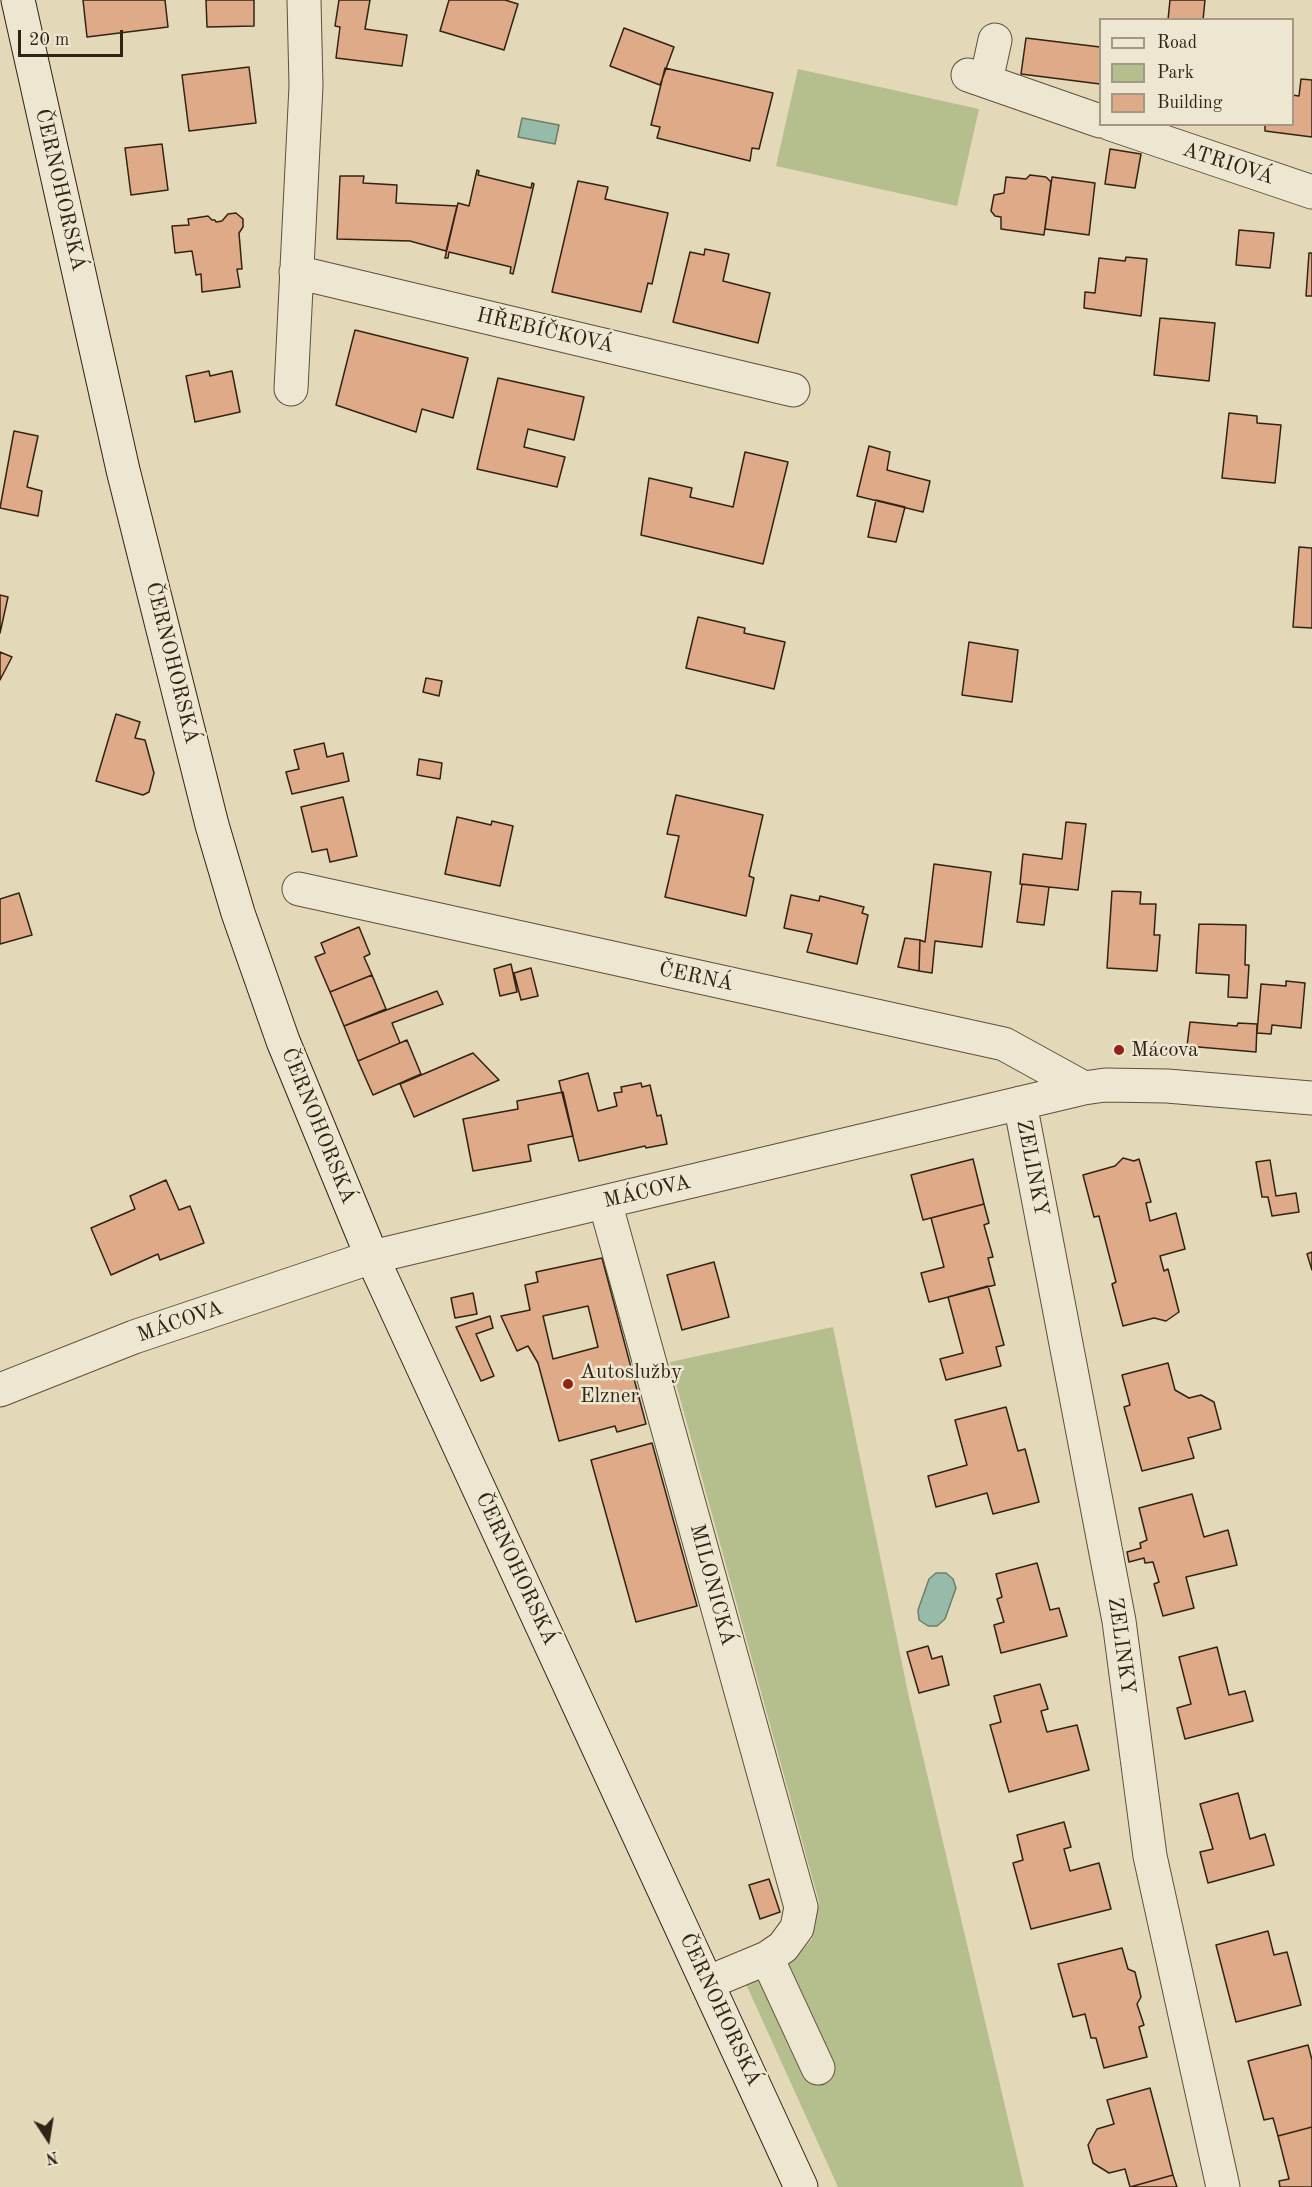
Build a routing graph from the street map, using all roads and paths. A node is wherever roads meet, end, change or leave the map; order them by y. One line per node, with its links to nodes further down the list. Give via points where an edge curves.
1 (18, 0): 15 (street, ČERNOHORSKÁ, via 123,470 216,836 238,913 283,1041)
2 (304, 0): 7 (street, via 306,86)
3 (995, 40): 4 (street, via 977,78)
4 (1099, 120)
5 (1117, 126): 6 (street, ATRIOVÁ)
6 (1312, 192)
7 (296, 272): 8 (street); 9 (street, HŘEBÍČKOVÁ)
8 (291, 389)
9 (793, 390)
10 (299, 889): 11 (street, ČERNÁ, via 1004,1044)
11 (1084, 1089): 12 (street, MÁCOVA, via 1105,1085 1157,1086); 13 (street, MÁCOVA)
12 (1312, 1098)
13 (1020, 1103): 14 (street, MÁCOVA); 21 (street, ZELINKY, via 1119,1621 1150,1856)
14 (605, 1202): 15 (street, MÁCOVA); 17 (street, MILONICKÁ, via 801,1907 797,1928 783,1947)
15 (372, 1257): 16 (street, MÁCOVA, via 134,1337); 18 (street, ČERNOHORSKÁ)
16 (0, 1390)
17 (767, 1958): 18 (street, MILONICKÁ); 19 (street)
18 (707, 1983): 20 (street, ČERNOHORSKÁ)
19 (818, 2068)
20 (801, 2187)
21 (1223, 2187)

